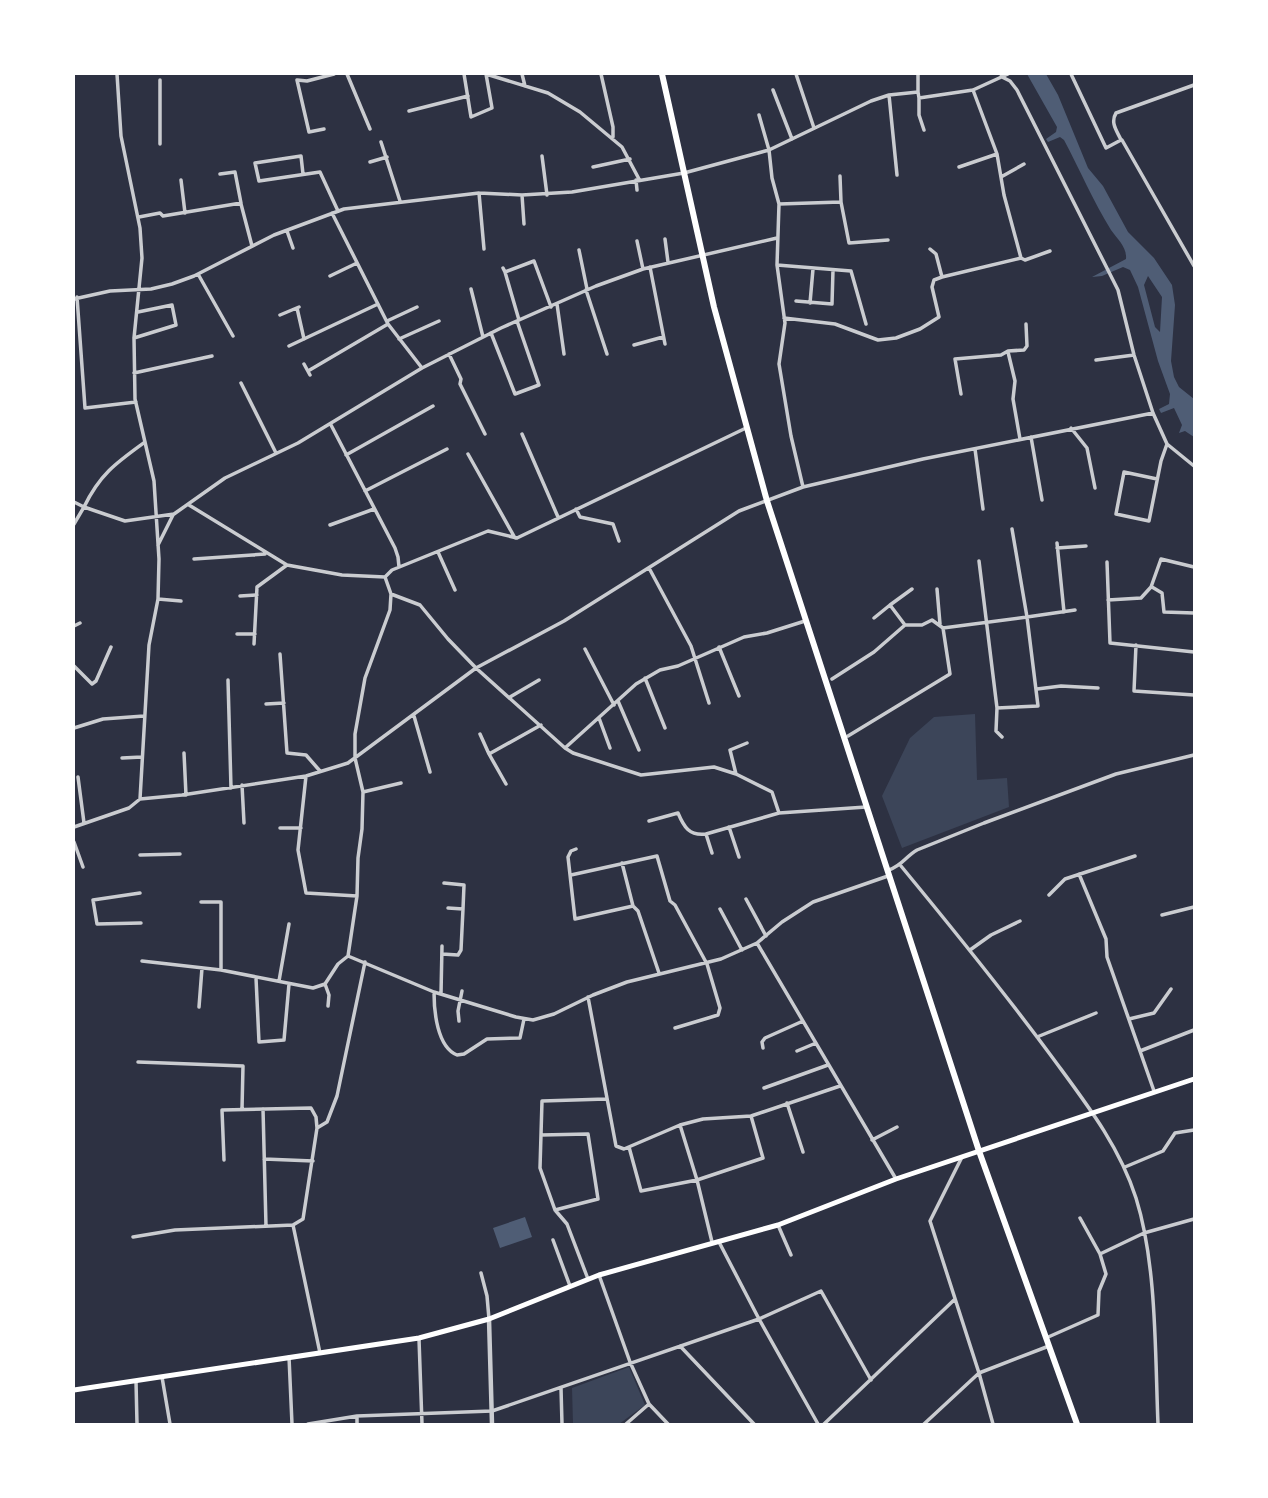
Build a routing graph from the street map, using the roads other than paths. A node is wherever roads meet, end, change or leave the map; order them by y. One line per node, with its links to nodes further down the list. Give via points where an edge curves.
1 (117, 74): 61 (street, via 121,136)
2 (334, 74): 25 (street, via 297,80 309,132)
3 (347, 74): 26 (street)
4 (464, 74): 21 (street)
5 (486, 74): 16 (street); 21 (street, via 492,108 471,117)
6 (522, 74): 16 (street)
7 (601, 74): 28 (street)
8 (662, 74): 42 (main road)
9 (796, 74): 24 (street)
10 (918, 74): 20 (street)
11 (1008, 74): 13 (street)
12 (1071, 74): 30 (street, via 1106,148)
13 (1002, 75): 18 (street); 119 (street, via 1017,90 1118,290)
14 (160, 80): 32 (street)
15 (1195, 85): 30 (street, via 1116,113 1114,124)
16 (525, 86): 28 (street, via 556,96)
17 (773, 90): 29 (street)
18 (973, 90): 20 (street); 34 (street)
19 (889, 95): 20 (street); 24 (street); 45 (street)
20 (918, 95): 27 (street)
21 (468, 96): 22 (street)
22 (409, 111)
23 (759, 115): 33 (street)
24 (814, 128): 29 (street)
25 (324, 129)
26 (370, 129)
27 (924, 130)
28 (613, 137): 37 (street)
29 (792, 138): 33 (street)
30 (1122, 140): 79 (street)
31 (381, 142): 36 (street)
32 (160, 144)
33 (769, 150): 42 (street); 57 (street)
34 (998, 154): 41 (street); 47 (street)
35 (542, 156): 52 (street)
36 (387, 157): 38 (street); 54 (street)
37 (630, 159): 40 (street); 49 (street)
38 (370, 162)
39 (1024, 164): 47 (street)
40 (593, 167)
41 (959, 167)
42 (684, 173): 49 (street); 74 (main road)
43 (220, 174): 56 (street, via 235,172)
44 (303, 174): 44 (street, via 259,181 255,163 300,156); 58 (street, via 320,172)
45 (897, 175)
46 (840, 176): 55 (street)
47 (1001, 177): 75 (street)
48 (181, 180): 59 (street)
49 (638, 180): 50 (street); 52 (street)
50 (637, 190)
51 (479, 193): 53 (street); 54 (street); 70 (street)
52 (547, 194): 53 (street)
53 (522, 195): 62 (street)
54 (400, 201): 58 (street)
55 (841, 202): 57 (street); 66 (street, via 849,243)
56 (241, 203): 59 (street); 68 (street)
57 (779, 204): 64 (street)
58 (338, 211): 60 (street)
59 (185, 213): 61 (street)
60 (332, 213): 63 (street); 77 (street)
61 (139, 217): 87 (street)
62 (524, 224)
63 (287, 231): 68 (street); 69 (street)
64 (777, 238): 74 (street); 78 (street)
65 (665, 239): 76 (street)
66 (888, 240)
67 (637, 242): 81 (street)
68 (252, 246): 84 (street)
69 (293, 248)
70 (484, 249)
71 (930, 249): 86 (street, via 936,254)
72 (579, 250): 89 (street)
73 (1050, 251): 75 (street)
74 (702, 255): 76 (street); 133 (main road)
75 (1021, 258): 86 (street)
76 (667, 262): 80 (street)
77 (357, 263): 85 (street); 93 (street)
78 (777, 265): 82 (street); 99 (street)
79 (1195, 266)
80 (650, 267): 81 (street); 108 (street)
81 (643, 269): 89 (street)
82 (813, 269): 83 (street); 92 (street)
83 (833, 270): 92 (street, via 832,304); 103 (street, via 850,271)
84 (198, 274): 87 (street, via 172,284); 106 (street)
85 (330, 276)
86 (942, 277): 99 (street, via 934,280 932,287 939,317 896,338 875,340 835,324)
87 (140, 288): 90 (street); 97 (street)
88 (471, 289): 107 (street)
89 (587, 290): 94 (street); 118 (street)
90 (75, 298): 121 (street)
91 (796, 301): 92 (street)
92 (810, 303)
93 (378, 304): 102 (street); 110 (street)
94 (557, 304): 96 (street); 117 (street)
95 (417, 307): 102 (street)
96 (551, 307): 101 (street); 101 (street, via 534,261 504,270)
97 (137, 312): 109 (street); 109 (street, via 172,305 176,325)
98 (280, 315): 110 (street, via 298,307)
99 (784, 318): 148 (street, via 779,364)
100 (439, 321): 111 (street)
101 (518, 321): 105 (street); 105 (street, via 539,385 515,394)
102 (388, 323): 111 (street); 124 (street, via 309,373)
103 (866, 324)
104 (1026, 324): 115 (street, via 1026,348)
105 (491, 333): 107 (street)
106 (233, 336)
107 (483, 337): 116 (street)
108 (663, 337): 112 (street); 113 (street)
109 (134, 338): 126 (street)
110 (304, 339): 114 (street)
111 (398, 340): 125 (street)
112 (664, 344)
113 (634, 345)
114 (289, 346)
115 (1008, 351): 128 (street, via 954,359); 138 (street)
116 (449, 354): 125 (street); 135 (street)
117 (564, 354)
118 (607, 354)
119 (1134, 355): 123 (street); 131 (street)
120 (212, 356): 126 (street)
121 (80, 359): 122 (street); 129 (street, via 85,408)
122 (74, 360)
123 (1096, 360)
124 (304, 364)
125 (422, 368): 132 (street)
126 (134, 373): 129 (street)
127 (241, 383): 143 (street)
128 (961, 394)
129 (136, 402): 139 (street)
130 (433, 406): 145 (street)
131 (1153, 413): 134 (street); 140 (street)
132 (331, 425): 143 (street); 145 (street)
133 (746, 428): 152 (main road); 157 (street)
134 (1072, 428): 137 (street); 149 (street, via 1087,448)
135 (485, 434)
136 (522, 434): 161 (street)
137 (1031, 437): 138 (street); 151 (street)
138 (1020, 439): 141 (street)
139 (145, 442): 155 (street, via 95,483); 160 (street)
140 (1167, 444): 146 (street); 147 (street)
141 (975, 448): 148 (street); 158 (street)
142 (447, 449): 150 (street)
143 (275, 453): 154 (street, via 226,478)
144 (468, 454): 165 (street)
145 (346, 455): 150 (street)
146 (1195, 466)
147 (1157, 479): 147 (street, via 1149,521 1116,514 1124,472)
148 (803, 487): 152 (street)
149 (1095, 488)
150 (365, 491): 156 (street)
151 (1042, 500)
152 (767, 501): 177 (street, via 722,520); 195 (main road)
153 (74, 502): 155 (street)
154 (189, 505): 159 (street); 170 (street)
155 (84, 507): 160 (street, via 125,521); 162 (street)
156 (374, 509): 163 (street); 176 (street)
157 (576, 509): 161 (street); 166 (street, via 580,517 613,524)
158 (983, 509)
159 (174, 514): 160 (street); 168 (street)
160 (155, 517): 168 (street)
161 (558, 517): 165 (street)
162 (74, 524)
163 (330, 525)
164 (1012, 529): 193 (street)
165 (515, 538): 169 (street, via 490,531)
166 (620, 541)
167 (1086, 546): 191 (street, via 1057,545)
168 (157, 547): 186 (street)
169 (438, 552): 176 (street); 182 (street)
170 (268, 554): 171 (street); 174 (street)
171 (194, 559)
172 (979, 561): 196 (street)
173 (1107, 562): 187 (street)
174 (287, 565): 178 (street); 184 (street, via 257,587)
175 (1195, 566): 179 (street, via 1161,559)
176 (399, 568): 178 (street)
177 (649, 568): 210 (street, via 691,646); 212 (street)
178 (385, 577): 183 (street)
179 (1151, 587): 187 (street, via 1141,598); 192 (street, via 1162,593 1164,612)
180 (912, 589): 189 (street)
181 (937, 589): 200 (street)
182 (455, 590)
183 (391, 594): 212 (street, via 420,605); 247 (street, via 386,625 359,702)
184 (257, 595): 185 (street); 202 (street)
185 (240, 596)
186 (158, 599): 188 (street); 227 (street, via 149,645)
187 (1108, 600): 204 (street, via 1110,643)
188 (181, 601)
189 (890, 605): 194 (street); 198 (street)
190 (1075, 610): 191 (street)
191 (1064, 612): 193 (street)
192 (1195, 613)
193 (1027, 617): 196 (street); 218 (street)
194 (874, 618)
195 (805, 621): 206 (street); 260 (main road)
196 (985, 622): 200 (street); 226 (street)
197 (80, 623): 199 (street)
198 (905, 625): 200 (street, via 932,620); 214 (street)
199 (74, 626)
200 (941, 626): 234 (street, via 950,674)
201 (237, 634): 202 (street)
202 (255, 634): 203 (street)
203 (254, 644)
204 (1136, 645): 208 (street); 220 (street, via 1134,691)
205 (111, 648): 211 (street, via 92,684)
206 (719, 648): 210 (street); 219 (street)
207 (585, 649): 223 (street)
208 (1195, 652)
209 (280, 654): 222 (street)
210 (693, 659): 213 (street); 224 (street)
211 (74, 666)
212 (476, 668): 221 (street); 228 (street)
213 (645, 678): 223 (street); 232 (street)
214 (832, 679)
215 (228, 680): 256 (street)
216 (539, 680): 221 (street)
217 (1098, 688): 218 (street)
218 (1036, 689): 226 (street, via 1038,706)
219 (739, 695)
220 (1195, 695)
221 (510, 697): 230 (street)
222 (284, 703): 225 (street); 248 (street, via 287,753 306,755)
223 (616, 703): 229 (street); 240 (street)
224 (709, 703)
225 (266, 704)
226 (997, 708): 235 (street, via 996,731)
227 (145, 716): 231 (street, via 103,719); 245 (street)
228 (414, 716): 247 (street); 249 (street)
229 (599, 718): 238 (street); 239 (street)
230 (541, 725): 237 (street); 238 (street)
231 (74, 728)
232 (665, 728)
233 (480, 734): 243 (street)
234 (848, 736)
235 (1002, 737)
236 (747, 743): 250 (street, via 730,750)
237 (503, 747): 241 (street); 243 (street)
238 (565, 748): 250 (street, via 634,774 709,767)
239 (610, 748)
240 (639, 750)
241 (505, 752)
242 (184, 753): 258 (street)
243 (489, 754): 254 (street)
244 (1195, 755): 278 (street, via 1116,775 984,823 917,850)
245 (142, 757): 246 (street); 259 (street)
246 (122, 758)
247 (355, 758): 248 (street); 257 (street)
248 (320, 771): 251 (street)
249 (430, 772)
250 (736, 774): 261 (street, via 772,792)
251 (306, 776): 255 (street); 268 (street)
252 (78, 777): 263 (street)
253 (401, 783): 257 (street)
254 (506, 784)
255 (242, 785): 256 (street); 264 (street)
256 (231, 788): 258 (street)
257 (362, 792): 286 (street)
258 (186, 795): 259 (street)
259 (140, 799): 263 (street, via 130,808)
260 (866, 807): 261 (street); 280 (main road)
261 (779, 813): 266 (street)
262 (649, 821): 269 (street, via 678,813 687,830)
263 (84, 823): 265 (street)
264 (244, 823)
265 (74, 827)
266 (729, 827): 269 (street); 276 (street)
267 (280, 828): 268 (street)
268 (301, 828): 286 (street, via 298,850 306,893)
269 (706, 834): 272 (street)
270 (74, 842): 279 (street)
271 (576, 849): 282 (street, via 569,855)
272 (712, 853)
273 (180, 854): 274 (street)
274 (140, 855)
275 (1135, 856): 281 (street)
276 (739, 858)
277 (622, 863): 282 (street); 289 (street); 307 (street, via 657,856 670,901)
278 (901, 866): 280 (street); 302 (street)
279 (83, 867)
280 (888, 874): 298 (street, via 813,902); 354 (main road)
281 (1079, 874): 285 (street, via 1065,879); 325 (street, via 1106,939 1107,957)
282 (571, 875): 289 (street, via 575,919)
283 (444, 883): 292 (street, via 464,885)
284 (140, 893): 296 (street, via 93,900 97,924)
285 (1049, 895)
286 (357, 896): 304 (street)
287 (746, 899): 298 (street)
288 (201, 902): 309 (street, via 221,902)
289 (633, 906): 310 (street)
290 (1195, 907): 294 (street)
291 (448, 908): 292 (street)
292 (463, 909): 303 (street, via 460,954)
293 (720, 909): 301 (street)
294 (1162, 915)
295 (1020, 921): 302 (street)
296 (141, 923)
297 (289, 924): 312 (street)
298 (766, 936): 299 (street)
299 (757, 943): 301 (street); 327 (street)
300 (442, 946): 303 (street)
301 (742, 950): 307 (street)
302 (970, 950): 330 (street)
303 (442, 954): 318 (street)
304 (348, 956): 306 (street); 314 (street)
305 (142, 961): 308 (street)
306 (365, 962): 317 (street); 349 (street, via 337,1096 327,1122)
307 (707, 964): 310 (street); 328 (street, via 719,1013)
308 (202, 968): 309 (street); 322 (street)
309 (221, 970): 311 (street)
310 (659, 973): 319 (street)
311 (256, 978): 312 (street); 313 (street, via 259,1042 284,1040)
312 (279, 981): 313 (street)
313 (289, 984): 314 (street, via 313,988)
314 (325, 984): 321 (street)
315 (1171, 989): 325 (street, via 1154,1013)
316 (462, 991): 320 (street)
317 (434, 992): 318 (street); 324 (street, via 434,1018 447,1047 457,1055 486,1039 520,1038)
318 (441, 994): 320 (street)
319 (588, 997): 324 (street, via 554,1014); 341 (street)
320 (460, 1000): 324 (street); 326 (street)
321 (328, 1006)
322 (199, 1007)
323 (1096, 1013): 330 (street)
324 (524, 1019)
325 (1129, 1019): 334 (street)
326 (459, 1021)
327 (803, 1021): 331 (street); 332 (street, via 765,1038)
328 (675, 1028)
329 (1195, 1030): 334 (street)
330 (1037, 1037): 345 (street)
331 (816, 1043): 333 (street); 336 (street)
332 (763, 1048)
333 (797, 1051)
334 (1140, 1051): 340 (street)
335 (138, 1062): 344 (street, via 243,1066)
336 (828, 1065): 338 (street); 339 (street)
337 (1195, 1079): 340 (main road)
338 (840, 1086): 342 (street); 352 (street)
339 (764, 1088)
340 (1153, 1091): 345 (main road)
341 (606, 1099): 351 (street, via 542,1101); 353 (street, via 616,1146)
342 (787, 1103): 346 (street); 355 (street)
343 (262, 1108): 344 (street); 349 (street, via 311,1108); 357 (street)
344 (242, 1109): 358 (street, via 222,1110)
345 (1093, 1112): 354 (main road); 360 (street)
346 (751, 1116): 347 (street); 362 (street, via 763,1158)
347 (680, 1125): 353 (street); 362 (street)
348 (897, 1127): 352 (street)
349 (317, 1128): 359 (street)
350 (1195, 1130): 360 (street, via 1175,1133 1163,1151)
351 (541, 1135): 363 (street, via 539,1164); 363 (street, via 588,1134 598,1199)
352 (872, 1140): 361 (street)
353 (629, 1147): 362 (street, via 641,1191)
354 (979, 1151): 356 (main road); 383 (main road)
355 (803, 1152)
356 (962, 1157): 361 (main road); 379 (street, via 930,1221)
357 (264, 1159): 359 (street); 367 (street)
358 (224, 1160)
359 (313, 1161): 368 (street, via 303,1219)
360 (1125, 1167): 369 (street)
361 (896, 1179): 366 (main road)
362 (697, 1180): 372 (street)
363 (555, 1210): 377 (street, via 567,1224)
364 (1080, 1218): 373 (street)
365 (1195, 1219): 369 (street)
366 (778, 1225): 372 (main road); 374 (street)
367 (266, 1226): 368 (street); 370 (street)
368 (293, 1226): 386 (street)
369 (1144, 1233): 373 (street); 415 (street)
370 (132, 1237)
371 (553, 1240): 378 (street)
372 (715, 1241): 376 (main road); 381 (street)
373 (1100, 1254): 383 (street, via 1106,1274 1099,1291 1098,1315)
374 (791, 1255)
375 (481, 1273): 380 (street)
376 (599, 1275): 377 (main road); 388 (street)
377 (588, 1279): 378 (main road)
378 (570, 1286): 380 (main road)
379 (954, 1300): 389 (street); 391 (street)
380 (489, 1319): 382 (main road); 396 (street)
381 (759, 1320): 384 (street); 391 (street, via 821,1291); 410 (street)
382 (419, 1338): 386 (main road); 397 (street)
383 (1046, 1338): 385 (main road)
384 (680, 1346): 388 (street); 409 (street)
385 (1049, 1346): 389 (street); 414 (main road)
386 (320, 1353): 387 (main road)
387 (289, 1357): 390 (main road); 401 (street)
388 (630, 1362): 393 (street); 395 (street)
389 (979, 1373): 412 (street); 413 (street)
390 (162, 1377): 392 (main road); 400 (street)
391 (871, 1380): 411 (street)
392 (136, 1381): 394 (main road); 399 (street)
393 (561, 1388): 396 (street); 406 (street)
394 (74, 1390)
395 (649, 1404): 407 (street); 408 (street)
396 (492, 1411): 397 (street); 405 (street)
397 (422, 1414): 398 (street); 404 (street)
398 (357, 1416): 402 (street); 403 (street)
399 (137, 1424)
400 (170, 1424)
401 (292, 1424)
402 (308, 1424)
403 (357, 1424)
404 (422, 1424)
405 (492, 1424)
406 (562, 1424)
407 (625, 1424)
408 (668, 1424)
409 (754, 1424)
410 (818, 1424)
411 (824, 1424)
412 (924, 1424)
413 (993, 1424)
414 (1077, 1424)
415 (1158, 1424)

